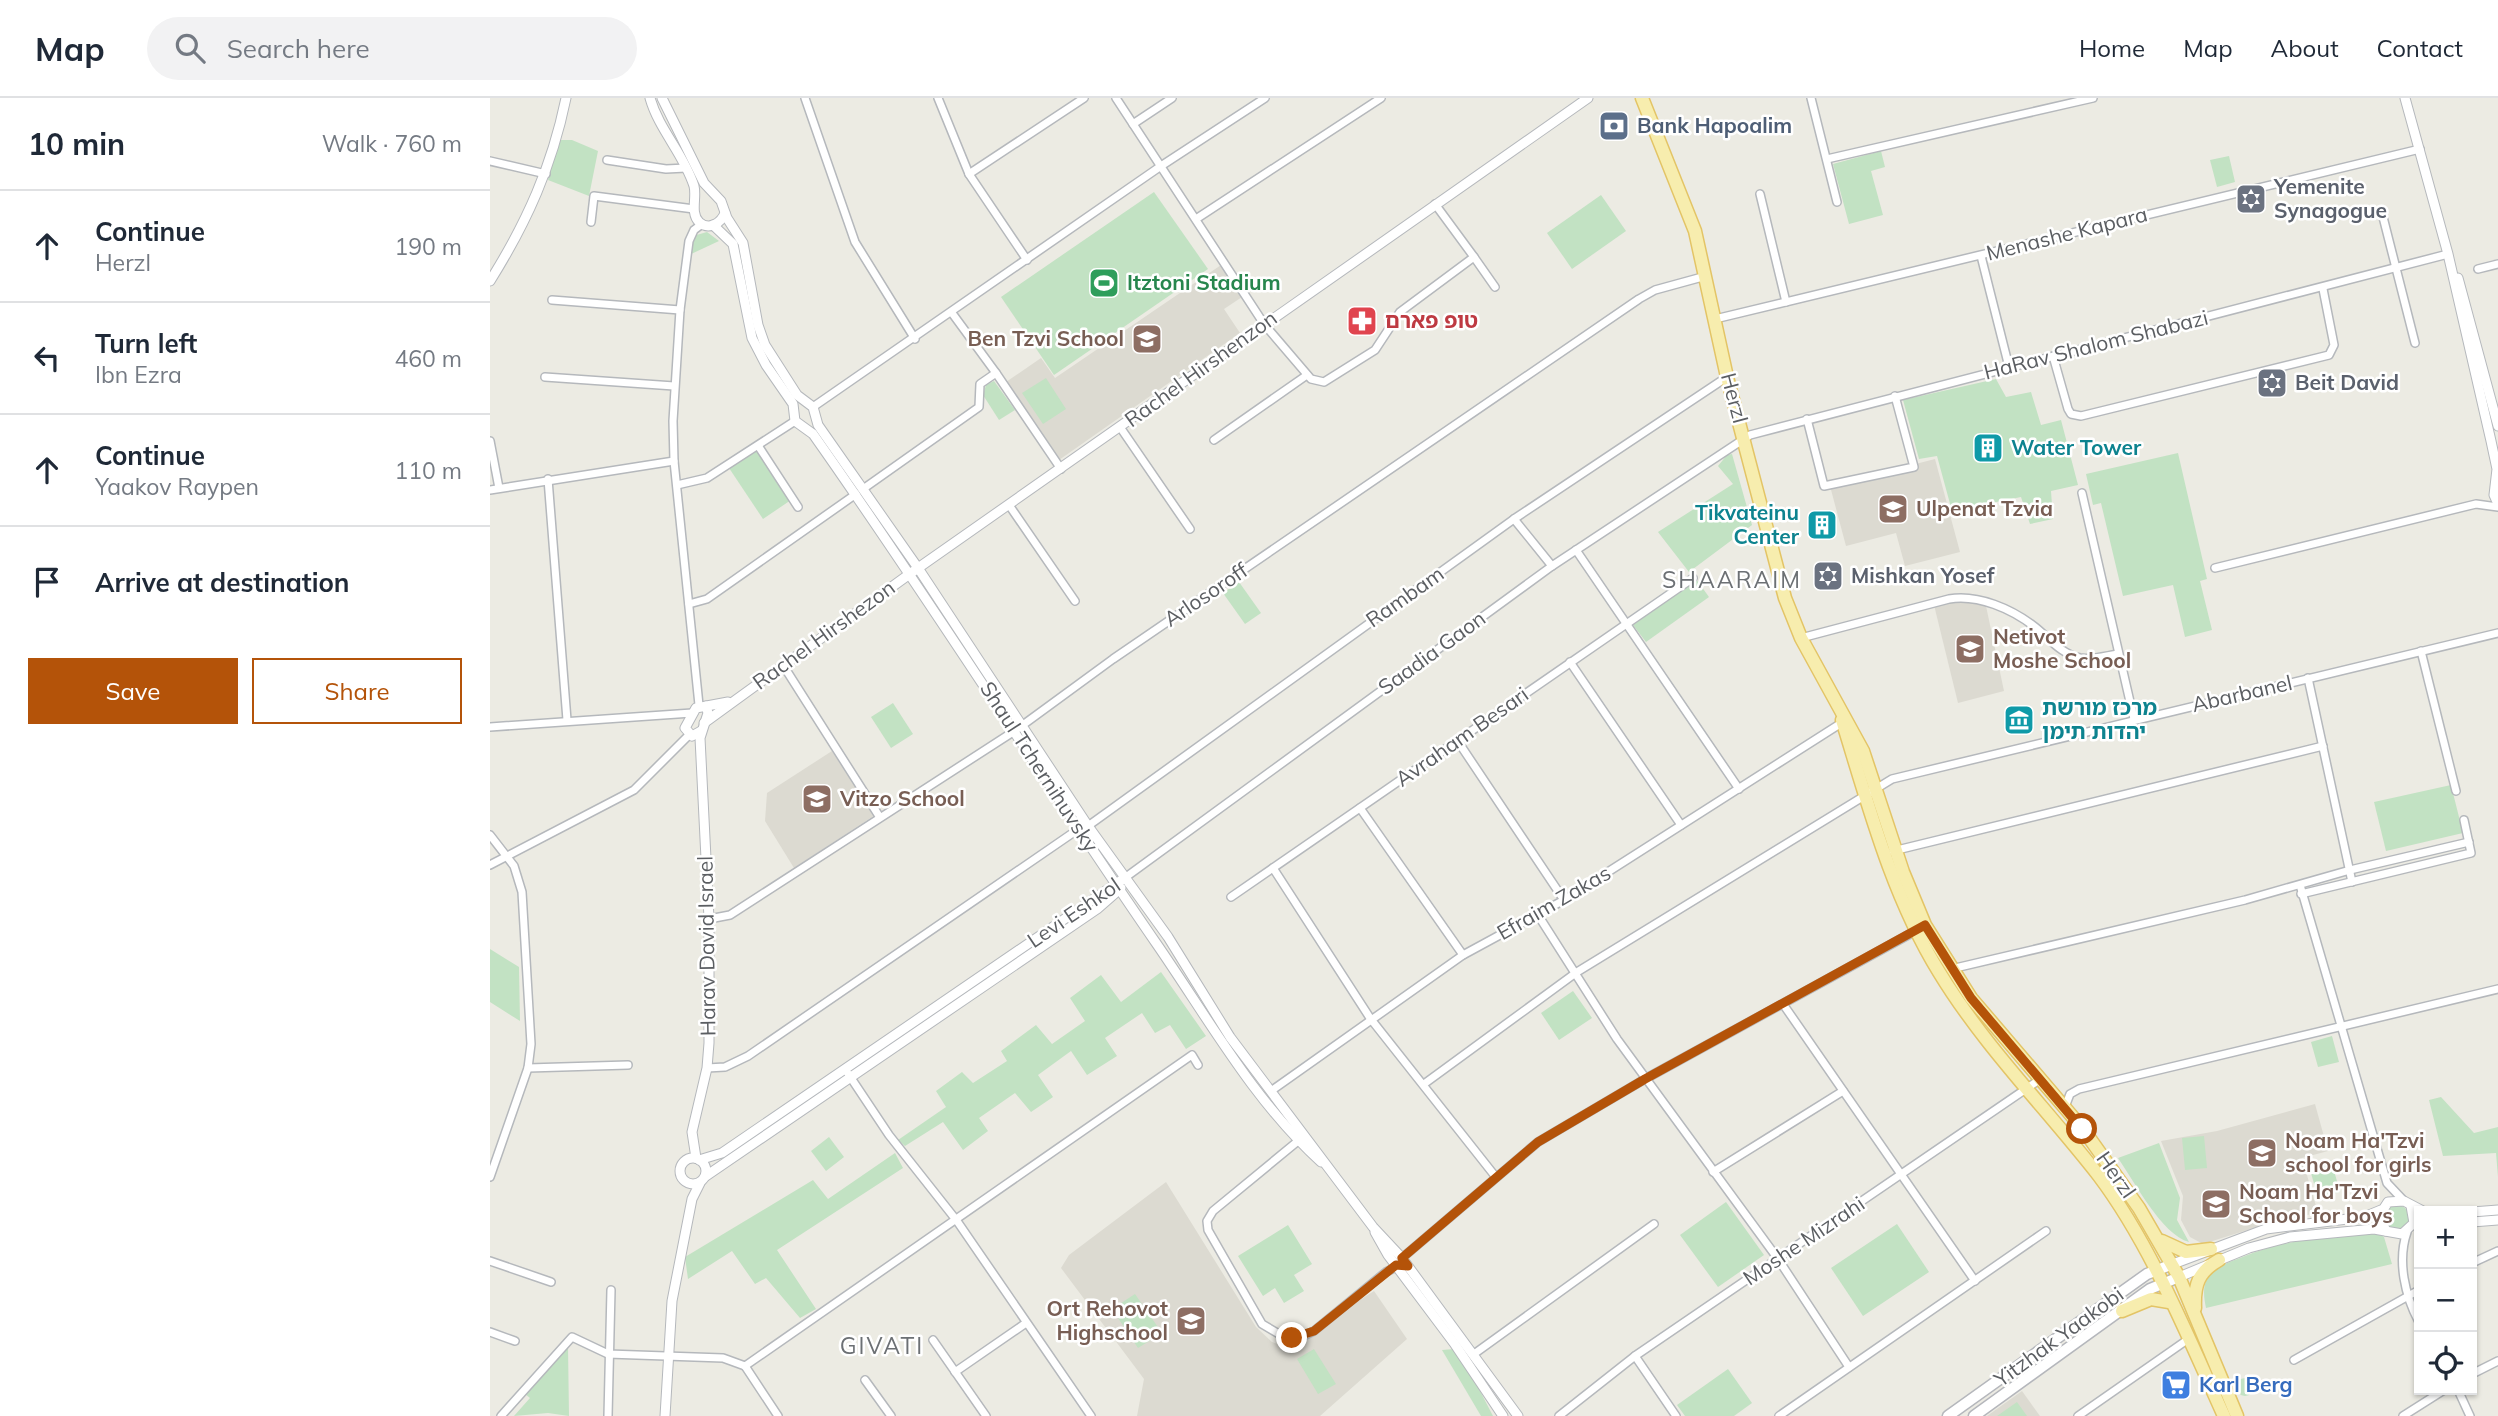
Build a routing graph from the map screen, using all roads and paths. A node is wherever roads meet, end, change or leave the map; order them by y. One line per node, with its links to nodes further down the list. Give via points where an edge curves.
1 (566, 98): 23 (street)
2 (650, 98): 22 (street)
3 (662, 98): 26 (street)
4 (805, 98): 53 (street, via 855,242)
5 (938, 98): 24 (street)
6 (1084, 98): 24 (street)
7 (1116, 98): 16 (street)
8 (1172, 98): 16 (street)
9 (1265, 98): 21 (street)
10 (1381, 98): 32 (street)
11 (1588, 98): 28 (street, Rachel Hirshenzon)
12 (1642, 98): 43 (main road, Herzl, via 1682,193)
13 (1811, 98): 18 (street)
14 (2093, 98): 18 (street)
15 (2406, 98): 17 (street)
16 (1133, 124): 21 (street)
17 (2420, 149): 36 (street); 37 (street, Menashe Kapara)
18 (1827, 159): 27 (street)
19 (607, 160): 22 (street)
20 (490, 161): 23 (street)
21 (1161, 166): 32 (street); 39 (street)
22 (686, 168): 29 (street, via 695,188)
23 (546, 174): 44 (street, via 516,239)
24 (969, 174): 39 (street)
25 (1760, 194): 48 (street)
26 (714, 196): 29 (street, via 702,197); 30 (street, via 723,204)
27 (1837, 202)
28 (1435, 204): 38 (street); 52 (street, Rachel Hirshenzon)
29 (695, 206): 33 (street, via 594,196); 34 (street)
30 (724, 213): 35 (street); 63 (street, via 746,251 765,345 797,395)
31 (2382, 213): 41 (street)
32 (1196, 219): 52 (street)
33 (591, 222)
34 (702, 224): 35 (street); 49 (street, via 689,241)
35 (713, 225): 64 (street, via 733,244 752,338)
36 (2448, 254): 41 (street, HaRav Shalom Shabazi); 69 (street, via 2469,310); 79 (street, via 2497,469)
37 (1982, 256): 48 (street, Menashe Kapara); 56 (street)
38 (1474, 257): 45 (street); 58 (street, via 1400,312 1375,350 1324,382)
39 (1027, 260): 50 (street)
40 (2498, 264): 42 (street)
41 (2396, 268): 46 (street, HaRav Shalom Shabazi); 54 (street)
42 (2478, 269)
43 (1706, 276): 51 (main road, Herzl); 113 (street, Arlosoroff, via 1639,299)
44 (490, 281)
45 (1495, 287)
46 (2323, 289): 55 (street, HaRav Shalom Shabazi); 55 (street, via 2334,345 2333,353 2316,358 2081,416 2068,409)
47 (552, 300): 49 (street)
48 (1786, 302): 51 (street, Menashe Kapara)
49 (680, 310): 61 (street)
50 (951, 313): 53 (street); 57 (street)
51 (1715, 318): 60 (main road, Herzl)
52 (1265, 324): 58 (street); 70 (street, Rachel Hirshenzon)
53 (915, 339): 63 (street)
54 (2414, 343)
55 (2053, 356): 56 (street, HaRav Shalom Shabazi)
56 (2009, 367): 62 (street, HaRav Shalom Shabazi)
57 (996, 373): 76 (street); 81 (street, via 980,384 979,407)
58 (1307, 375): 72 (street)
59 (545, 377): 61 (street)
60 (1727, 377): 71 (main road, Herzl); 87 (street, Rambam)
61 (674, 386): 75 (street)
62 (1895, 396): 66 (street, HaRav Shalom Shabazi); 66 (street, via 1914,467 1824,486)
63 (810, 405): 64 (street); 65 (street)
64 (794, 410): 67 (street)
65 (816, 418): 68 (street); 81 (street, Shaul Tchernihuvsky)
66 (1807, 419): 71 (street, HaRav Shalom Shabazi)
67 (795, 421): 68 (street); 74 (street)
68 (804, 426): 81 (street, Shaul Tchernihuvsky)
69 (2498, 426)
70 (1120, 427): 76 (street, Rachel Hirshenzon); 88 (street)
71 (1744, 439): 89 (street, Saadia Gaon); 98 (main road, Herzl, via 1777,574)
72 (1214, 440)
73 (490, 441): 80 (street)
74 (759, 447): 78 (street, via 707,478); 86 (street)
75 (674, 461): 77 (street); 78 (street)
76 (1061, 469): 84 (street, Rachel Hirshenzon)
77 (548, 479): 80 (street); 109 (street)
78 (677, 485): 95 (street)
79 (2496, 486): 83 (street); 85 (street)
80 (494, 489)
81 (860, 492): 92 (street, Shaul Tchernihuvsky); 95 (street, via 707,599)
82 (2082, 493): 100 (street)
83 (2476, 504): 85 (street); 91 (street)
84 (1009, 505): 92 (street, Rachel Hirshenzon); 94 (street)
85 (2498, 505)
86 (798, 507)
87 (1514, 519): 90 (street); 124 (street, Rambam)
88 (1190, 529)
89 (1576, 550): 90 (street, Saadia Gaon); 96 (street)
90 (1552, 566): 132 (street, Saadia Gaon)
91 (2215, 568)
92 (914, 570): 102 (street, Rachel Hirshezon); 113 (street, Shaul Tchernihuvsky)
93 (1693, 578): 96 (street, Avraham Besari)
94 (1075, 601)
95 (689, 604): 106 (street)
96 (1627, 623): 101 (street, Avraham Besari); 117 (street)
97 (2498, 633): 99 (street, Abarbanel)
98 (1801, 638): 100 (street, via 1971,598 2024,620 2072,656 2091,659); 104 (main road, Herzl)
99 (2421, 651): 103 (street, Abarbanel); 119 (street)
100 (2118, 654): 108 (street)
101 (1570, 662): 115 (street, Avraham Besari); 123 (street)
102 (783, 665): 105 (street, Rachel Hirshezon); 121 (street)
103 (2308, 678): 108 (street, Abarbanel); 116 (street)
104 (1833, 694): 110 (main road, Herzl); 118 (main road, Herzl, via 1853,729)
105 (730, 702): 106 (street, Rachel Hirshezon); 112 (street, Rachel Hirshezon)
106 (703, 706): 107 (street); 112 (street, Harav David Israel, via 708,713)
107 (692, 713): 109 (street); 114 (street, via 685,728)
108 (2134, 719): 118 (street, Abarbanel, via 1904,775)
109 (567, 720): 111 (street)
110 (1843, 722): 117 (street, Efraim Zakas); 118 (main road, Herzl)
111 (490, 727)
112 (703, 727): 114 (street, via 697,735); 142 (street, Harav David Israel)
113 (1019, 727): 121 (street, Arlosoroff); 124 (street, Shaul Tchernihuvsky)
114 (689, 735): 128 (street, via 634,790)
115 (1457, 740): 120 (street, Avraham Besari); 138 (street)
116 (2323, 746): 127 (street); 131 (street)
117 (1739, 789): 123 (street, Efraim Zakas)
118 (1871, 790): 127 (main road, Herzl); 146 (street, Abarbanel)
119 (2456, 791)
120 (1360, 808): 130 (street, Avraham Besari); 144 (street)
121 (879, 816): 142 (street, Arlosoroff, via 730,915)
122 (2464, 820): 126 (street)
123 (1681, 825): 138 (street, Efraim Zakas)
124 (1084, 827): 132 (street, Shaul Tchernihuvsky); 135 (street, Shaul Tchernihuvsky); 154 (street, Rambam, via 748,1056 725,1067)
125 (490, 835): 128 (street)
126 (2469, 842): 131 (street); 133 (street, via 2471,853)
127 (1891, 851): 143 (main road, Herzl)
128 (505, 857): 129 (street); 153 (street, via 514,866 523,892 530,995)
129 (490, 865)
130 (1273, 868): 137 (street, Avraham Besari); 149 (street)
131 (2350, 870): 133 (street); 134 (street)
132 (1126, 877): 135 (street, Levi Eshkol); 160 (street, Shaul Tchernihuvsky)
133 (2352, 882): 136 (street)
134 (2300, 884): 136 (street); 145 (street)
135 (1116, 888): 139 (street, Shaul Tchernihuvsky); 140 (street, Levi Eshkol); 155 (street, Levi Eshkol)
136 (2301, 894): 150 (street)
137 (1231, 897)
138 (1564, 900): 141 (street, Efraim Zakas)
139 (1129, 905): 140 (street); 163 (street, Shaul Tchernihuvsky, via 1214,1032)
140 (1097, 909): 155 (street, Levi Eshkol)
141 (1538, 915): 144 (street, Efraim Zakas); 146 (street)
142 (709, 919): 154 (street, Harav David Israel)
143 (1921, 928): 145 (main road, Herzl); 148 (street); 159 (main road, Herzl, via 1951,989)
144 (1463, 955): 149 (street, Efraim Zakas)
145 (1950, 969): 157 (main road, Herzl)
146 (1577, 972): 156 (street); 158 (street, Abarbanel)
147 (2498, 989): 150 (street)
148 (1783, 1004): 156 (street); 161 (street)
149 (1370, 1018): 158 (street); 160 (street, Efraim Zakas)
150 (2339, 1028): 162 (street, via 2079,1089 2070,1094); 172 (street)
151 (628, 1065): 153 (street)
152 (1198, 1065): 180 (street, via 1192,1055)
153 (528, 1068): 169 (street)
154 (708, 1068): 164 (street, Harav David Israel, via 692,1132)
155 (848, 1073): 164 (street, Levi Eshkol, via 722,1153); 170 (street, Levi Eshkol); 180 (street, via 889,1135)
156 (1645, 1079): 166 (street); 168 (street, via 1538,1142)
157 (2039, 1080): 159 (street, Moshe Mizrahi); 162 (main road, Herzl)
158 (1424, 1084): 168 (street)
159 (2028, 1089): 167 (street, Moshe Mizrahi); 195 (main road, Herzl, via 2100,1178)
160 (1270, 1091): 165 (street, Shaul Tchernihuvsky)
161 (1843, 1091): 166 (street); 167 (street)
162 (2065, 1108): 186 (main road, Herzl)
163 (1298, 1141): 165 (street, Shaul Tchernihuvsky); 193 (street, via 1207,1221 1262,1324 1284,1337 1306,1335)
164 (697, 1159): 170 (street, via 706,1168); 171 (street, via 682,1164)
165 (1330, 1171): 193 (street, Shaul Tchernihuvsky)
166 (1713, 1172): 190 (street)
167 (1902, 1174): 190 (street, Moshe Mizrahi); 197 (street)
168 (1495, 1176): 193 (street)
169 (490, 1177)
170 (703, 1179): 171 (street, via 692,1185); 177 (street)
171 (684, 1181): 177 (street)
172 (2387, 1183): 173 (street); 175 (street)
173 (2407, 1203): 174 (street); 175 (street, via 2393,1200); 183 (street, via 2415,1219)
174 (2414, 1206)
175 (2382, 1208): 185 (street, via 2380,1221); 189 (street, via 2364,1217 2278,1226)
176 (2498, 1210): 178 (street)
177 (689, 1212): 214 (street, via 672,1301)
178 (2477, 1212)
179 (2498, 1220): 181 (street)
180 (957, 1221): 207 (street); 218 (street)
181 (2477, 1222)
182 (1654, 1224): 213 (street)
183 (2412, 1229): 185 (street); 188 (street)
184 (2046, 1231): 197 (street)
185 (2388, 1232): 188 (street); 189 (street, via 2374,1229 2290,1237)
186 (2157, 1237): 189 (main road, via 2182,1252); 194 (main road, Herzl)
187 (2498, 1251): 192 (street)
188 (2403, 1252): 202 (street)
189 (2215, 1255): 194 (street); 196 (street); 206 (main road, via 2196,1281)
190 (1777, 1259): 215 (street, Moshe Mizrahi); 219 (street)
191 (490, 1261): 198 (street)
192 (2477, 1261)
193 (1402, 1263): 213 (street, Shaul Tchernihuvsky); 234 (street, Shaul Tchernihuvsky)
194 (2173, 1264): 195 (main road, Yitzhak Yaakobi); 196 (main road, Herzl)
195 (2155, 1271): 199 (main road, Herzl); 240 (main road, Yitzhak Yaakobi)
196 (2179, 1277): 199 (main road, Yitzhak Yaakobi); 206 (main road, Herzl)
197 (1975, 1281): 219 (street)
198 (551, 1282)
199 (2161, 1284): 203 (main road, Herzl); 205 (main road, Yitzhak Yaakobi)
200 (611, 1290): 212 (street)
201 (2414, 1293): 202 (street)
202 (2408, 1296): 204 (street); 216 (street)
203 (2169, 1302): 205 (main road, via 2151,1299); 210 (main road, Herzl)
204 (2414, 1310)
205 (2122, 1311): 241 (main road, Yitzhak Yaakobi)
206 (2196, 1316): 243 (main road, Herzl)
207 (1026, 1323): 220 (street); 233 (street)
208 (490, 1332): 211 (street)
209 (933, 1340): 220 (street)
210 (2187, 1340): 226 (street); 242 (main road, Herzl)
211 (515, 1341)
212 (608, 1354): 214 (street); 227 (street, via 572,1337); 228 (street)
213 (1474, 1354): 235 (street, Shaul Tchernihuvsky)
214 (668, 1356): 218 (street, via 723,1358); 229 (street)
215 (1635, 1356): 225 (street, Moshe Mizrahi); 238 (street)
216 (2294, 1360)
217 (2498, 1361): 221 (street)
218 (745, 1366): 230 (street)
219 (1849, 1367): 239 (street)
220 (955, 1372): 232 (street)
221 (2477, 1372)
222 (865, 1380): 231 (street)
223 (2436, 1395): 244 (street)
224 (2460, 1395): 245 (street)
225 (1571, 1405): 236 (street, Moshe Mizrahi); 237 (street, Moshe Mizrahi)
226 (2081, 1415)
227 (501, 1416)
228 (608, 1416)
229 (665, 1416)
230 (778, 1416)
231 (891, 1416)
232 (986, 1416)
233 (1091, 1416)
234 (1503, 1416)
235 (1518, 1416)
236 (1551, 1416)
237 (1559, 1416)
238 (1676, 1416)
239 (1779, 1416)
240 (1948, 1416)
241 (1975, 1416)
242 (2224, 1416)
243 (2237, 1416)
244 (2403, 1416)
245 (2470, 1416)

